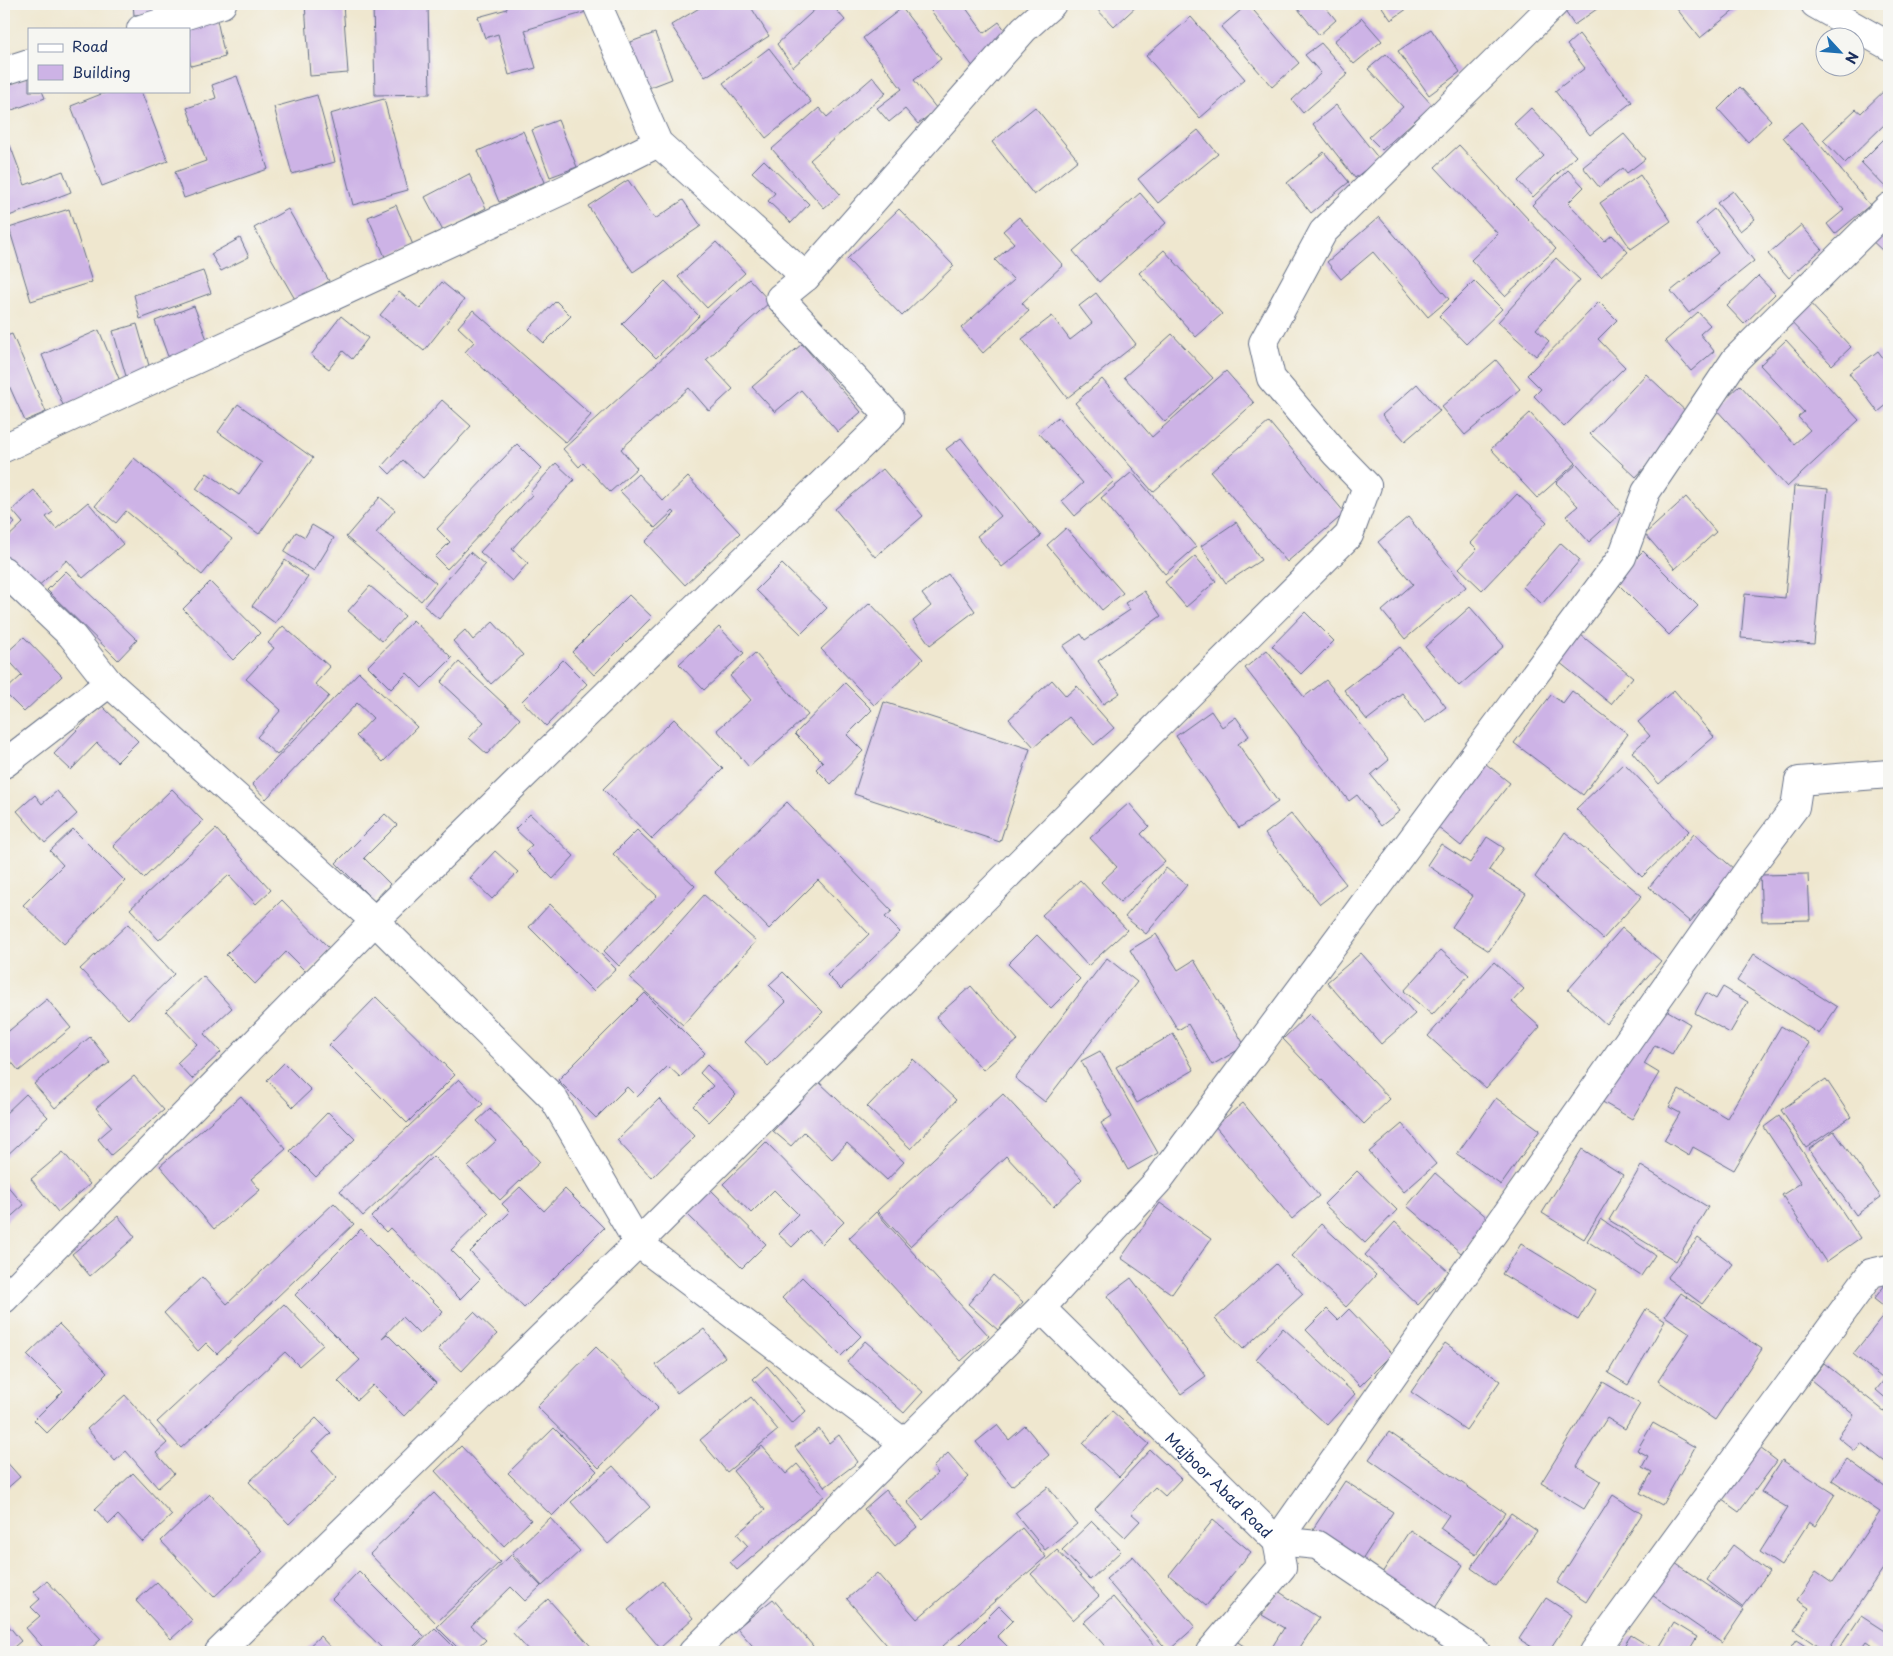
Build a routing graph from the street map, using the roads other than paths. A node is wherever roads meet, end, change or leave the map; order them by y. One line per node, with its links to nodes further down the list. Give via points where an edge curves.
1 (222, 4): 6 (street)
2 (597, 4): 10 (street)
3 (1052, 4): 12 (street, via 1024,29)
4 (1554, 4): 19 (street, via 1323,232 1263,344 1271,378 1367,486 1349,535)
5 (1815, 4): 7 (street)
6 (144, 28)
7 (1889, 46)
8 (28, 63): 9 (street)
9 (4, 71)
10 (658, 143): 12 (street); 13 (street, via 572,186)
11 (1889, 207): 22 (street, via 1736,360 1646,492 1622,557 1158,1181)
12 (806, 277): 18 (street, via 780,298 890,417)
13 (4, 448)
14 (4, 571): 15 (street, via 72,636)
15 (109, 683): 16 (street); 18 (street)
16 (4, 764)
17 (1889, 774): 24 (street, via 1799,782 1795,807)
18 (375, 921): 19 (street, via 553,1098); 21 (street)
19 (638, 1243): 23 (street); 25 (street)
20 (1889, 1269): 29 (street, via 1871,1273)
21 (4, 1299)
22 (1041, 1308): 23 (street); 24 (street, Majboor Abad Road)
23 (904, 1443): 26 (street)
24 (1277, 1541): 27 (street, via 1282,1567); 28 (street, Majboor Abad Road, via 1317,1545)
25 (219, 1652)
26 (693, 1652)
27 (1210, 1652)
28 (1476, 1652)
29 (1594, 1652)

